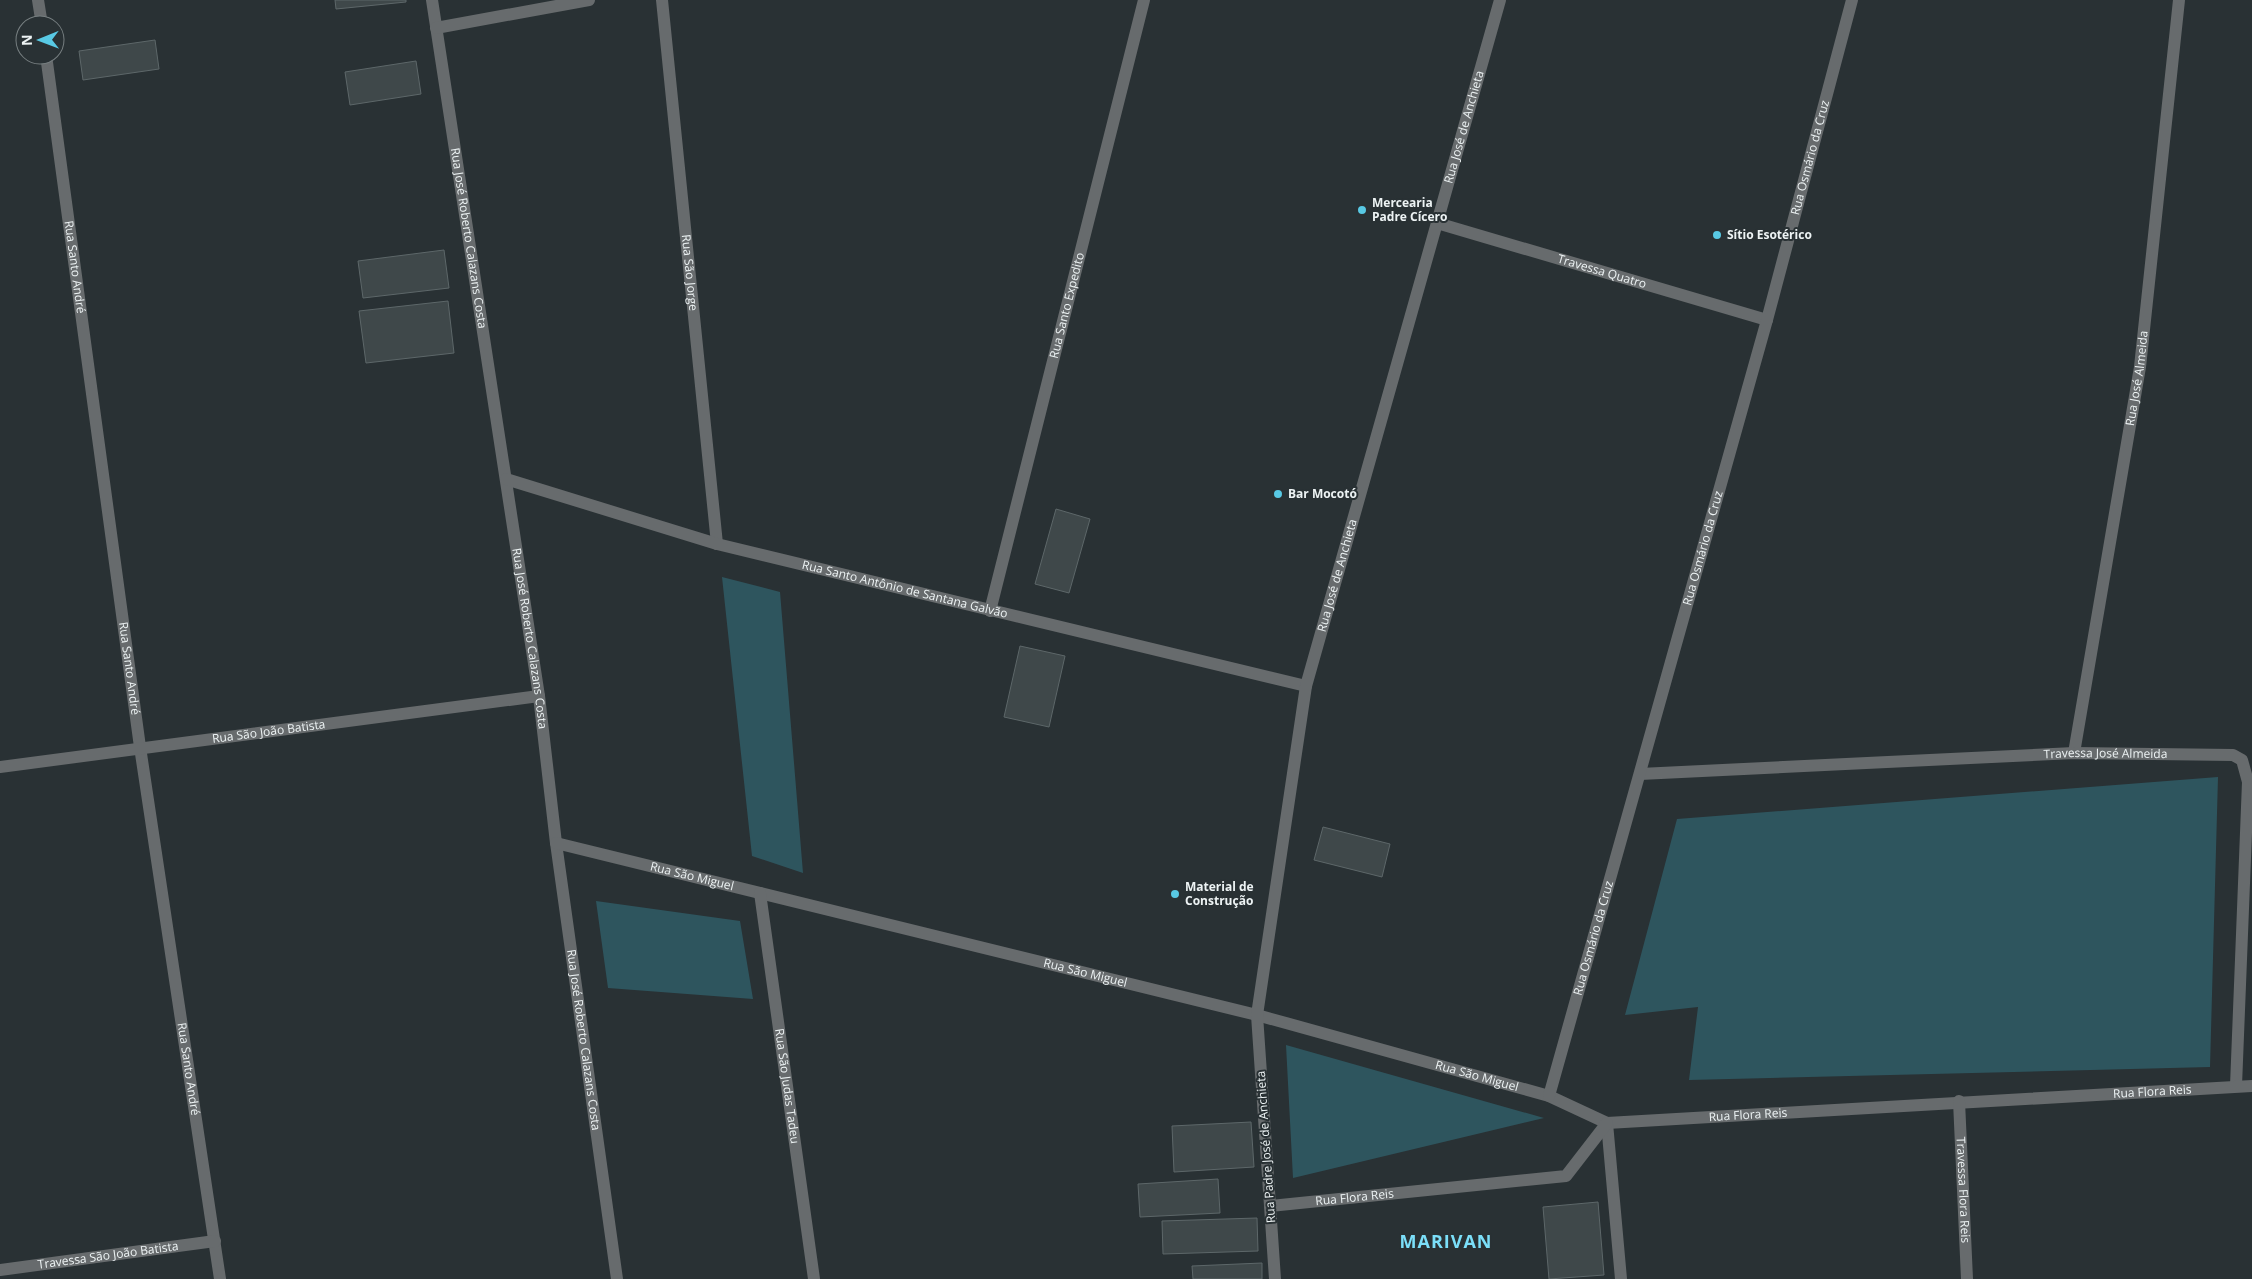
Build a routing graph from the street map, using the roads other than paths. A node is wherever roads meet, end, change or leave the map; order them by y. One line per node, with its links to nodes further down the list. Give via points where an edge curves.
1 (38, 0): 9 (street)
2 (432, 0): 10 (street, Rua José Roberto Calazans Costa)
3 (590, 0): 10 (street)
4 (662, 0): 15 (street, Rua São Jorge)
5 (1144, 0): 16 (street, Rua Santo Expedito)
6 (1500, 0): 12 (street, Rua José de Anchieta)
7 (1852, 0): 13 (street, Rua Osmário da Cruz)
8 (2179, 0): 20 (street, Rua José Almeida, via 2140,367)
9 (40, 15)
10 (436, 28): 14 (street, Rua José Roberto Calazans Costa)
11 (47, 65): 19 (street, Rua Santo André)
12 (1437, 223): 13 (street, Travessa Quatro); 17 (street, Rua José de Anchieta)
13 (1767, 320): 22 (street, Rua Osmário da Cruz)
14 (506, 479): 15 (street, Rua Santo Antônio de Santana Galvão); 18 (street, Rua José Roberto Calazans Costa)
15 (717, 544): 16 (street, Rua Santo Antônio de Santana Galvão)
16 (990, 611): 17 (street, Rua Santo Antônio de Santana Galvão)
17 (1306, 686): 25 (street, Rua José de Anchieta)
18 (539, 696): 19 (street, Rua São João Batista); 23 (street, Rua José Roberto Calazans Costa)
19 (140, 747): 21 (street, Rua São João Batista); 32 (street, Rua Santo André)
20 (2074, 753): 22 (street, Travessa José Almeida); 26 (street, Travessa José Almeida, via 2225,754 2242,760 2248,782)
21 (0, 767)
22 (1640, 774): 28 (street, Rua Osmário da Cruz)
23 (556, 843): 24 (street, Rua São Miguel); 35 (street, Rua José Roberto Calazans Costa)
24 (760, 893): 25 (street, Rua São Miguel); 36 (street, Rua São Judas Tadeu)
25 (1257, 1015): 28 (street, Rua São Miguel); 31 (street, Rua Padre José de Anchieta)
26 (2236, 1086): 27 (street, Rua Flora Reis); 29 (street, Rua Flora Reis)
27 (2252, 1086)
28 (1549, 1096): 30 (street, Rua São Miguel)
29 (1959, 1101): 30 (street, Rua Flora Reis); 39 (street, Travessa Flora Reis)
30 (1607, 1123): 31 (street, Rua Flora Reis, via 1566,1176); 38 (street)
31 (1270, 1206): 37 (street, Rua Padre José de Anchieta)
32 (215, 1241): 33 (street, Travessa São João Batista); 34 (street, Rua Santo André)
33 (0, 1270)
34 (220, 1279)
35 (617, 1279)
36 (814, 1279)
37 (1275, 1279)
38 (1620, 1279)
39 (1967, 1279)

